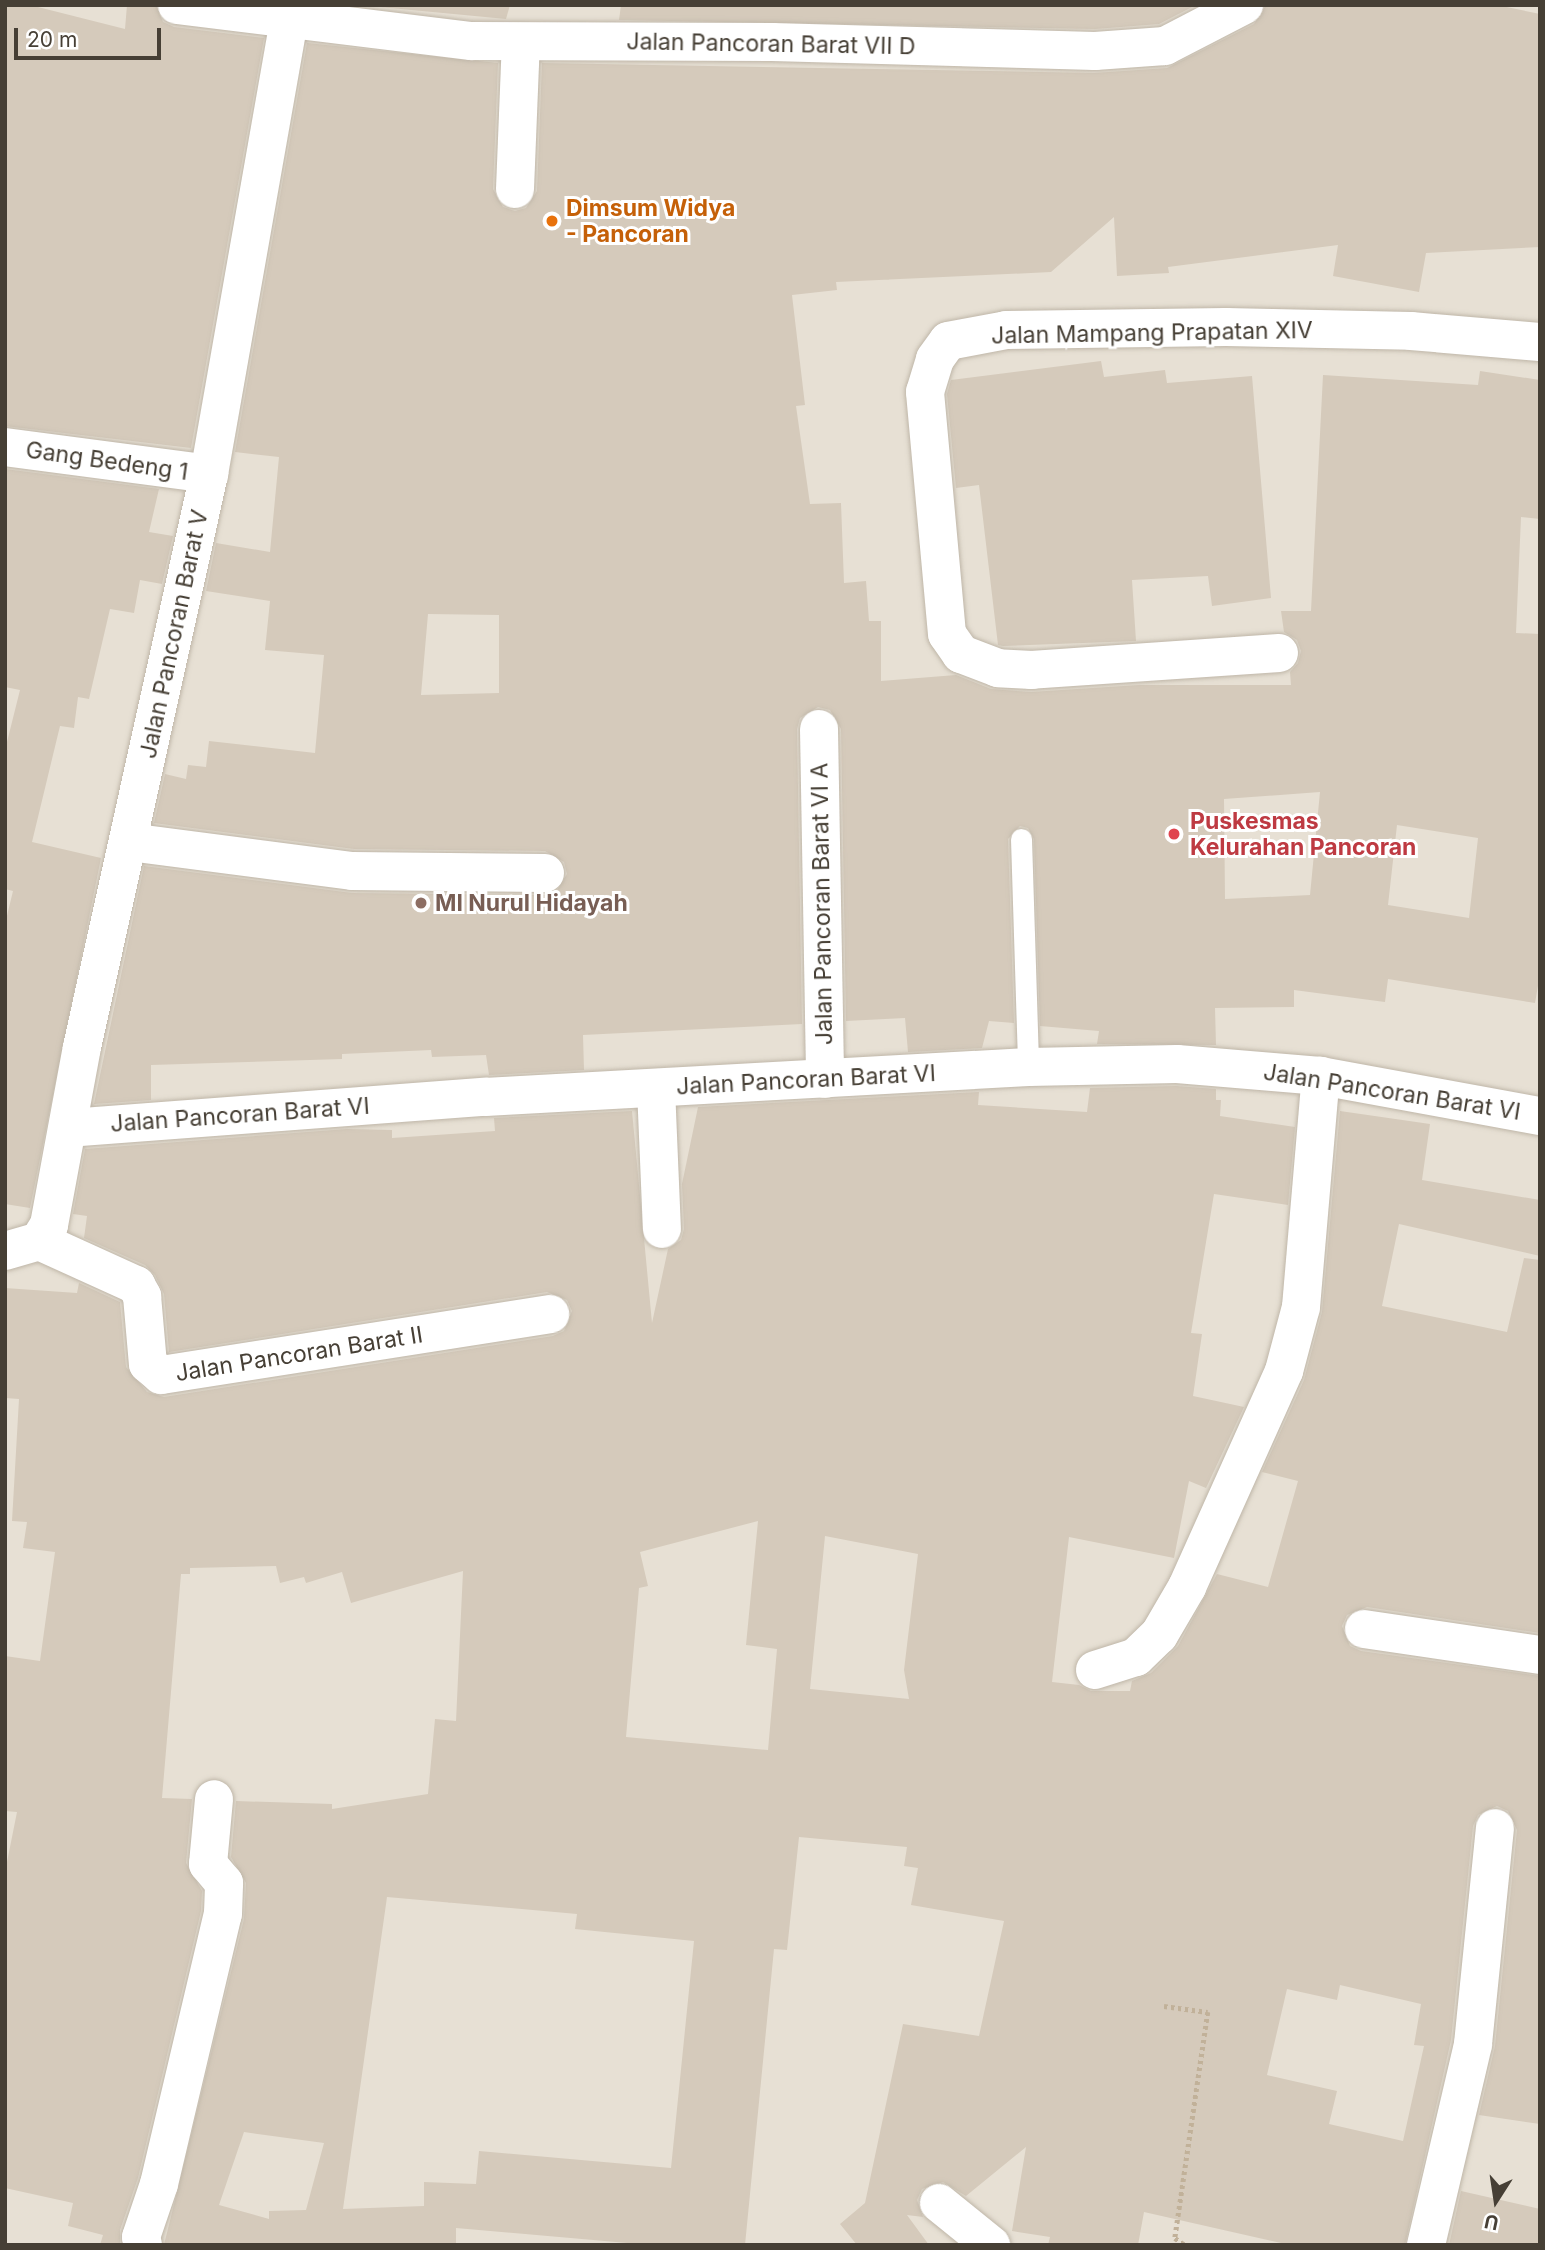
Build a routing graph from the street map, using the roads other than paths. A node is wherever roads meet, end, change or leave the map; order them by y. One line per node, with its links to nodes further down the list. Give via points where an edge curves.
1 (177, 5): 3 (street, Jalan Pancoran Barat VII D)
2 (1244, 5): 4 (street, Jalan Pancoran Barat VII D, via 1165,46 1139,50)
3 (289, 22): 4 (street, Jalan Pancoran Barat VII D); 8 (street, Jalan Pancoran Barat V)
4 (521, 42): 5 (street)
5 (515, 189)
6 (1540, 342): 9 (street, Jalan Mampang Prapatan XIV, via 1411,331 1226,327 1006,330 948,341 934,359 925,392 947,634 961,654 998,668 1032,670)
7 (5, 447): 8 (street, Gang Bedeng 1)
8 (209, 474): 12 (street, Jalan Pancoran Barat V)
9 (1279, 653)
10 (819, 729): 16 (street, Jalan Pancoran Barat VI A)
11 (1021, 839): 14 (lane)
12 (129, 842): 13 (street, via 352,872); 19 (street, Jalan Pancoran Barat V, via 82,1047)
13 (545, 873)
14 (1028, 1067): 15 (street, Jalan Pancoran Barat VI, via 1177,1064); 16 (street, Jalan Pancoran Barat VI)
15 (1321, 1076): 18 (street, Jalan Pancoran Barat VI); 26 (street, via 1301,1307 1284,1371 1187,1587 1159,1635 1136,1657)
16 (825, 1079): 17 (street, Jalan Pancoran Barat VI)
17 (656, 1088): 19 (street, Jalan Pancoran Barat VI); 20 (street)
18 (1540, 1116)
19 (69, 1128): 21 (street, Jalan Pancoran Barat V, via 49,1225)
20 (662, 1229)
21 (17, 1248): 22 (street, Jalan Pancoran Barat V); 23 (street, Jalan Pancoran Barat II, via 136,1285 142,1296 148,1364 161,1375)
22 (5, 1258)
23 (551, 1314)
24 (1364, 1629): 25 (street)
25 (1540, 1655)
26 (1095, 1670)
27 (214, 1799): 30 (street, via 208,1864 224,1883 223,1914 159,2184 141,2237)
28 (1495, 1828): 32 (street, via 1473,2044)
29 (939, 2203): 31 (street)
30 (143, 2245)
31 (991, 2245)
32 (1426, 2245)

